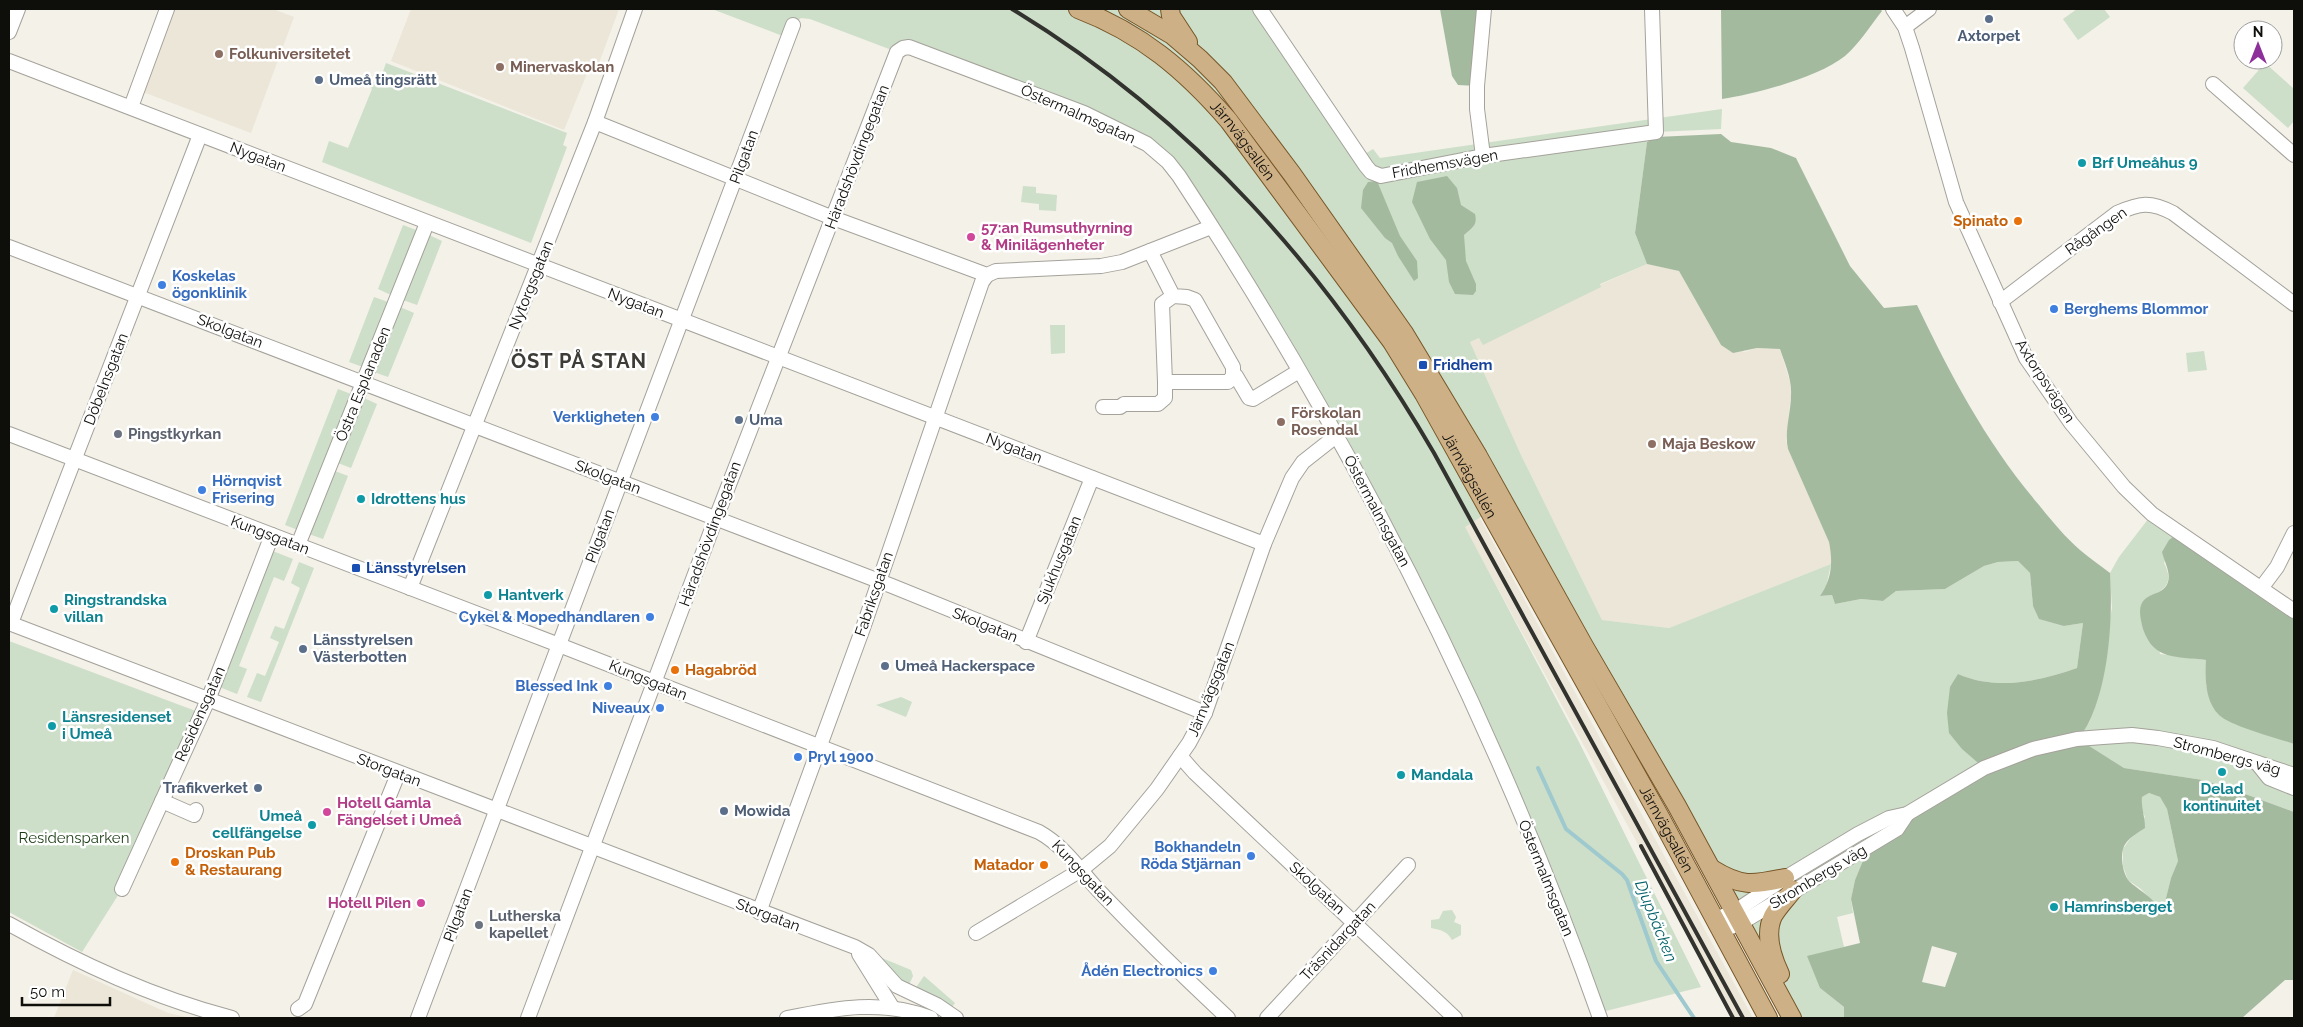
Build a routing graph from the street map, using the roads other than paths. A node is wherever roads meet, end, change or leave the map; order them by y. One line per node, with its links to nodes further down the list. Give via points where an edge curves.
1 (18, 9): 15 (street)
2 (168, 9): 20 (street)
3 (635, 9): 21 (street, Nytorgsgatan)
4 (1078, 9): 14 (main road, Järnvägsallén)
5 (1170, 9): 17 (main road, via 1179,30)
6 (1260, 9): 24 (street, Fridhemsvägen, via 1371,172 1381,176)
7 (1484, 9): 24 (street, via 1477,86)
8 (1652, 9): 24 (street, Fridhemsvägen, via 1656,132)
9 (1893, 9): 13 (street, Axtorpsvägen)
10 (1929, 9): 13 (street)
11 (1135, 10): 14 (street); 17 (main road, Järnvägsallén)
12 (793, 25): 25 (street, Pilgatan)
13 (1905, 27): 35 (street, Axtorpsvägen, via 1956,202)
14 (1128, 31): 85 (main road, Järnvägsallén, via 1186,76 1229,120 1392,342 1464,462)
15 (9, 32)
16 (898, 52): 26 (street, Häradshövdingegatan); 28 (street, Östermalmsgatan, via 903,48 917,48 1084,113 1147,144 1168,162)
17 (1200, 58): 77 (main road, Järnvägsallén, via 1223,82 1292,174 1404,333 1478,456)
18 (9, 61): 20 (street, Nygatan)
19 (2213, 84): 23 (street)
20 (130, 107): 22 (street, Nygatan)
21 (595, 122): 25 (street); 31 (street, Nytorgsgatan)
22 (200, 135): 27 (street, Nygatan); 33 (street, Döbelnsgatan)
23 (2294, 155)
24 (1483, 156)
25 (737, 178): 26 (street); 37 (street, Pilgatan)
26 (833, 218): 32 (street); 38 (street, Häradshövdingegatan)
27 (427, 223): 31 (street, Nygatan); 42 (street, Östra Esplanaden)
28 (1211, 226): 30 (street); 39 (street, Östermalmsgatan)
29 (9, 247): 33 (street, Skolgatan)
30 (1150, 251): 32 (street, via 1101,266 996,271); 34 (street)
31 (539, 266): 37 (street, Nygatan); 45 (street, Nytorgsgatan)
32 (987, 275): 44 (street, Fabriksgatan)
33 (138, 296): 42 (street, Skolgatan); 48 (street, Döbelnsgatan)
34 (1173, 296): 40 (street, via 1195,300 1233,367); 41 (street, via 1162,304)
35 (2000, 302): 36 (street, Rågången, via 2116,213 2135,205 2156,204 2173,213); 58 (street, Axtorpsvägen, via 2026,358 2071,423 2124,486 2152,514)
36 (2294, 304)
37 (683, 321): 38 (street, Nygatan); 50 (street, Pilgatan)
38 (777, 358): 44 (street, Nygatan); 51 (street, Häradshövdingegatan)
39 (1299, 371): 40 (street, via 1252,399); 47 (street, Östermalmsgatan)
40 (1233, 376): 41 (street, via 1228,382)
41 (1165, 382): 43 (street, via 1165,398 1158,404)
42 (364, 383): 45 (street, Skolgatan); 55 (street, Östra Esplanaden)
43 (1103, 408)
44 (936, 419): 49 (street, Nygatan); 56 (street, Fabriksgatan)
45 (474, 427): 50 (street, Skolgatan); 57 (street, Nytorgsgatan)
46 (9, 434): 48 (street, Kungsgatan)
47 (1336, 436): 54 (street, Järnvägsgatan, via 1304,462 1292,478); 99 (street, Östermalmsgatan, via 1374,501 1442,636 1504,774)
48 (76, 460): 53 (street, Kungsgatan); 60 (street, Döbelnsgatan)
49 (1092, 478): 54 (street, Nygatan); 61 (street, Sjukhusgatan)
50 (620, 482): 51 (street, Skolgatan); 62 (street, Pilgatan)
51 (716, 518): 56 (street, Skolgatan); 63 (street, Häradshövdingegatan)
52 (2294, 533): 58 (street)
53 (272, 535): 55 (street, Kungsgatan); 64 (street, Residensgatan)
54 (1264, 544): 65 (street, Järnvägsgatan)
55 (298, 545): 57 (street, Kungsgatan)
56 (878, 581): 61 (street, Skolgatan); 66 (street, Fabriksgatan)
57 (410, 588): 62 (street, Kungsgatan)
58 (2262, 588): 59 (street, Axtorpsvägen)
59 (2294, 611)
60 (10, 623): 64 (street, Storgatan)
61 (1026, 642): 65 (street, Skolgatan)
62 (559, 645): 63 (street, Kungsgatan); 74 (street, Pilgatan)
63 (655, 684): 66 (street, Kungsgatan); 75 (street, Häradshövdingegatan)
64 (208, 700): 69 (street, Storgatan); 72 (street, Residensgatan)
65 (1204, 713): 67 (street, Järnvägsgatan)
66 (819, 747): 78 (street, Kungsgatan, via 1039,832 1061,848); 81 (street, Fabriksgatan)
67 (1180, 756): 78 (street, Järnvägsgatan, via 1110,846); 84 (street, Skolgatan)
68 (2257, 763): 70 (street, Strombergs väg); 71 (street, via 2269,778); 79 (street, Strombergs väg, via 2205,747 2132,736 2077,739 2033,749 1984,768 1907,814 1897,829)
69 (398, 774): 74 (street, Storgatan); 89 (street, via 305,1004)
70 (2294, 775)
71 (2294, 788)
72 (162, 801): 73 (street, via 194,815); 80 (street, Residensgatan)
73 (196, 810)
74 (497, 811): 75 (street, Storgatan); 91 (street, Pilgatan)
75 (592, 847): 81 (street, Storgatan); 92 (street, Häradshövdingegatan)
76 (1408, 864): 84 (street, Träsnidargatan)
77 (1710, 868): 79 (main road, via 1742,883); 82 (main road, Järnvägsallén)
78 (1081, 870): 86 (street, Järnvägsgatan); 96 (street, Kungsgatan)
79 (1788, 884): 82 (street, Strombergs väg); 102 (main road, via 1773,916 1770,949)
80 (122, 889)
81 (759, 912): 87 (street, Storgatan)
82 (1738, 917): 85 (street, Strombergs väg); 101 (main road, Järnvägsallén)
83 (9, 924): 90 (street, via 82,964 145,991)
84 (1354, 924): 97 (street, Träsnidargatan); 98 (street, Skolgatan)
85 (1718, 925): 100 (main road, Järnvägsallén)
86 (976, 933)
87 (855, 947): 88 (street); 95 (street, Storgatan, via 869,955 897,986)
88 (892, 1007): 93 (street, via 850,1006); 94 (street)
89 (298, 1009)
90 (232, 1018)
91 (418, 1018)
92 (528, 1018)
93 (787, 1018)
94 (931, 1018)
95 (956, 1018)
96 (1228, 1018)
97 (1267, 1018)
98 (1455, 1018)
99 (1600, 1018)
100 (1768, 1018)
101 (1792, 1018)
102 (1799, 1018)

